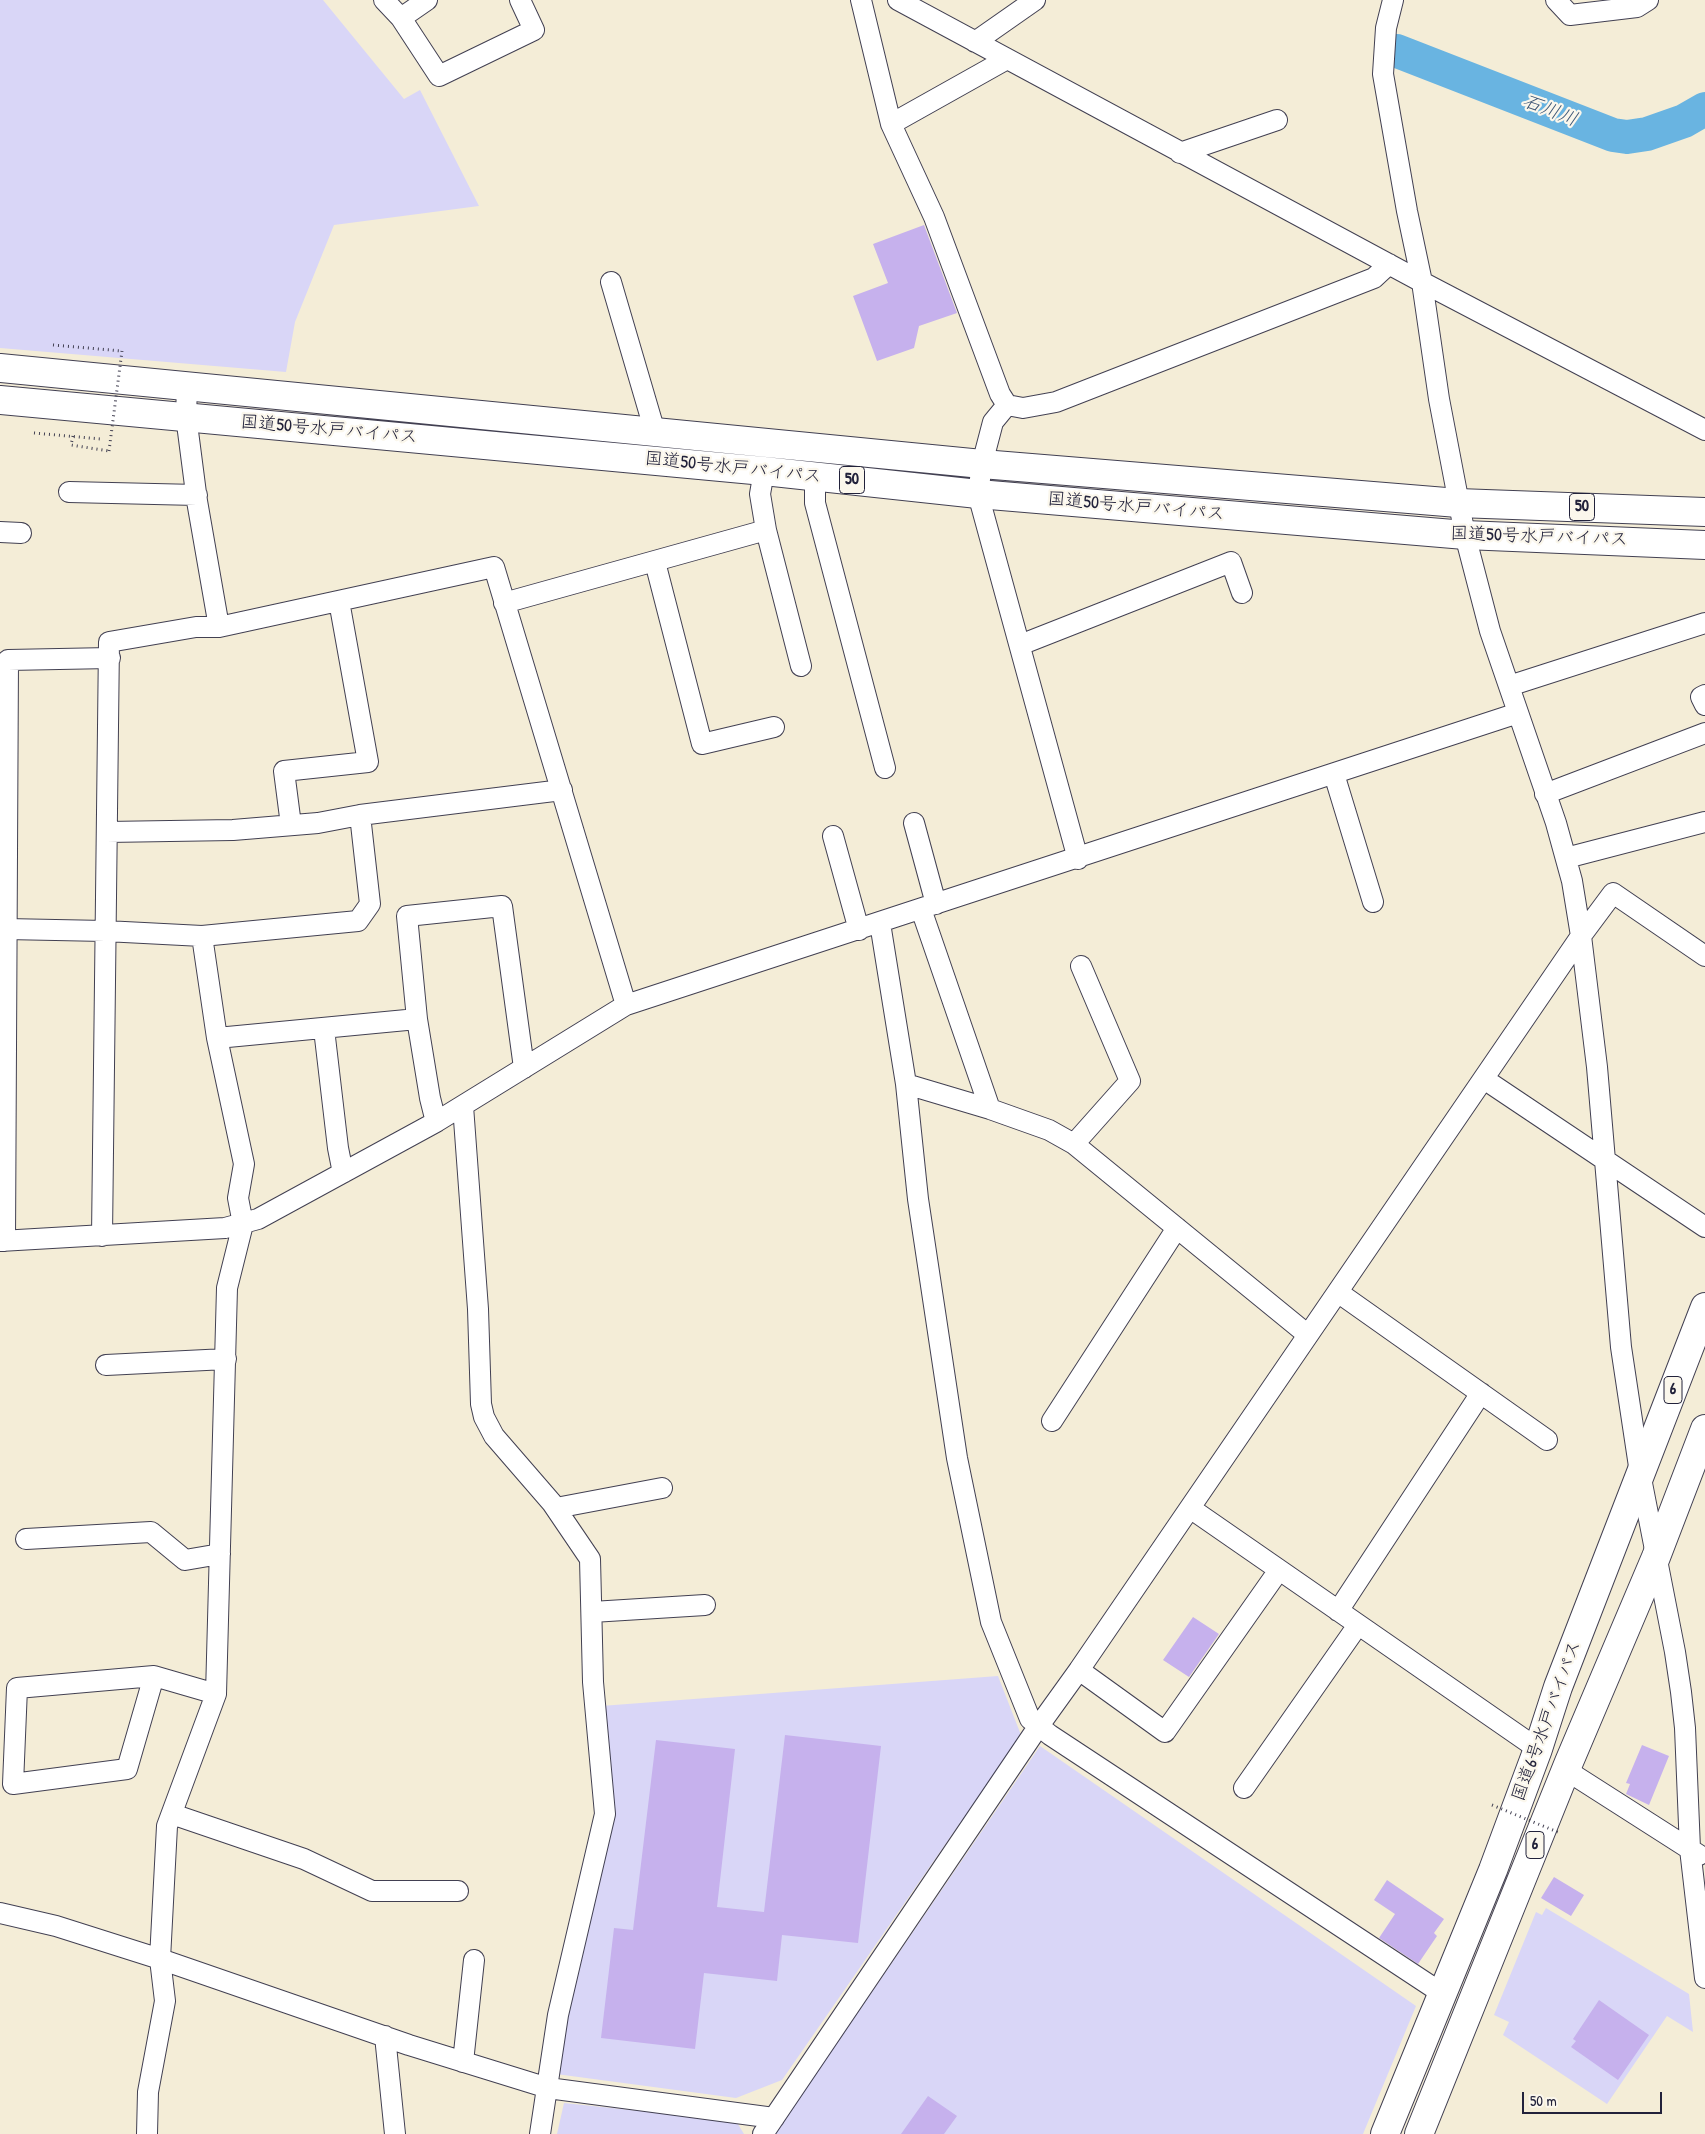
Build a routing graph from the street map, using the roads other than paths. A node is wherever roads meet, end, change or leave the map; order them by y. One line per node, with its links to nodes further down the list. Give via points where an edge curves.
1 (384, 0): 10 (street)
2 (427, 0): 10 (street)
3 (520, 0): 10 (street, via 534,30 439,76)
4 (861, 0): 14 (street)
5 (898, 0): 11 (street)
6 (1035, 0): 11 (street)
7 (1393, 0): 18 (street, via 1386,28 1383,74)
8 (1556, 0): 9 (street, via 1570,15 1637,7)
9 (1648, 0)
10 (401, 18)
11 (975, 42): 12 (street)
12 (1008, 59): 14 (street); 15 (street)
13 (1277, 120): 15 (street)
14 (891, 124): 22 (street, via 934,217 1000,394)
15 (1180, 153): 16 (street)
16 (1389, 264): 18 (street); 22 (street, via 1374,278 1056,402 1023,408)
17 (611, 282): 25 (street)
18 (1422, 282): 24 (street); 32 (street)
19 (0, 368): 20 (highway, 国道50号水戸バイパス / 50)
20 (188, 387): 23 (street); 25 (highway, 国道50号水戸バイパス / 50)
21 (0, 400): 23 (highway, 国道50号水戸バイパス / 50)
22 (1007, 405): 26 (street, via 993,422)
23 (186, 416): 27 (highway, 国道50号水戸バイパス / 50); 31 (street)
24 (1705, 430)
25 (655, 432): 26 (highway, 国道50号水戸バイパス / 50)
26 (982, 464): 30 (street); 32 (highway, 国道50号水戸バイパス / 50)
27 (764, 471): 28 (highway, 国道50号水戸バイパス / 50); 34 (street, via 760,494)
28 (815, 476): 30 (highway, 国道50号水戸バイパス / 50); 56 (street, via 815,503)
29 (69, 492): 31 (street)
30 (978, 494): 37 (highway, 国道50号水戸バイパス / 50); 45 (street)
31 (197, 495): 44 (street)
32 (1458, 503): 33 (highway, 国道50号水戸バイパス / 50); 37 (street)
33 (1705, 512)
34 (766, 530): 39 (street); 47 (street)
35 (0, 532): 36 (street)
36 (21, 533)
37 (1465, 535): 38 (highway, 国道50号水戸バイパス / 50); 49 (street, via 1490,631)
38 (1705, 545)
39 (655, 562): 42 (street); 53 (street, via 702,744)
40 (1242, 593): 45 (street, via 1232,562)
41 (339, 601): 42 (street, via 494,567); 44 (street); 63 (street, via 368,762 284,771)
42 (504, 603): 58 (street)
43 (1705, 623): 49 (street)
44 (219, 628): 46 (street, via 196,627 109,642)
45 (1020, 645): 67 (street)
46 (110, 658): 48 (street, via 8,660); 64 (street)
47 (801, 666)
48 (4, 685): 55 (street)
49 (1509, 686): 52 (street)
50 (1705, 695): 51 (street, via 1701,697)
51 (1705, 705)
52 (1518, 713): 57 (street); 59 (street)
53 (774, 728)
54 (1705, 733): 59 (street)
55 (4, 759): 71 (street)
56 (885, 768)
57 (1334, 774): 67 (street); 68 (street)
58 (562, 790): 60 (street); 78 (street)
59 (1545, 794): 66 (street)
60 (360, 815): 63 (street); 74 (street, via 370,904 358,921)
61 (1705, 822): 66 (street)
62 (914, 823): 69 (street)
63 (291, 825): 64 (street, via 233,830)
64 (107, 832): 73 (street)
65 (833, 836): 72 (street)
66 (1566, 858): 75 (street)
67 (1078, 859): 69 (street)
68 (1373, 902)
69 (928, 906): 70 (street); 87 (street)
70 (880, 923): 72 (street); 85 (street)
71 (6, 929): 73 (street); 81 (street)
72 (859, 930): 78 (street)
73 (105, 931): 74 (street); 95 (street)
74 (202, 936): 82 (street)
75 (1581, 936): 76 (street, via 1613,892); 84 (street); 90 (street)
76 (1705, 956)
77 (1081, 966): 89 (street, via 1130,1081)
78 (626, 1005): 83 (street)
79 (417, 1018): 80 (street); 83 (street, via 407,916 502,906); 88 (street)
80 (324, 1029): 82 (street); 91 (street)
81 (3, 1031): 96 (street)
82 (217, 1038): 92 (street, via 244,1164 238,1198)
83 (524, 1068): 86 (street)
84 (1484, 1079): 90 (street); 97 (street)
85 (906, 1084): 87 (street); 121 (street, via 918,1199 957,1458 978,1565 991,1622 1030,1719)
86 (463, 1106): 88 (street); 108 (street, via 484,1417 494,1436)
87 (990, 1109): 89 (street, via 1049,1130)
88 (436, 1122): 91 (street)
89 (1074, 1144): 94 (street)
90 (1605, 1161): 93 (street); 106 (street, via 1621,1347)
91 (343, 1173): 92 (street)
92 (243, 1224): 95 (street); 100 (street, via 227,1288)
93 (1705, 1227)
94 (1177, 1228): 99 (street); 103 (street)
95 (102, 1236): 96 (street)
96 (3, 1241)
97 (1339, 1294): 99 (street); 102 (street)
98 (1705, 1308): 106 (highway, 国道6号水戸バイパス / 6)
99 (1308, 1335): 109 (street)
100 (226, 1359): 101 (street); 111 (street)
101 (106, 1365)
102 (1481, 1393): 105 (street); 115 (street)
103 (1052, 1421)
104 (1705, 1429): 112 (highway, 国道6号水戸バイパス / 6)
105 (1547, 1440)
106 (1640, 1472): 112 (street); 122 (highway, 国道6号水戸バイパス / 6, via 1558,1687)
107 (662, 1488): 108 (street)
108 (556, 1508): 116 (street, via 590,1559)
109 (1190, 1508): 113 (street); 118 (street)
110 (26, 1539): 111 (street, via 151,1532 185,1560)
111 (220, 1554): 120 (street)
112 (1656, 1557): 123 (highway, 国道6号水戸バイパス / 6); 126 (street, via 1681,1692)
113 (1279, 1570): 115 (street); 118 (street, via 1165,1732)
114 (705, 1605): 116 (street)
115 (1338, 1611): 117 (street)
116 (592, 1612): 135 (street, via 593,1682 605,1814 558,2016)
117 (1358, 1625): 122 (street); 124 (street)
118 (1080, 1670): 121 (street)
119 (154, 1676): 119 (street, via 17,1688 14,1784 127,1769); 120 (street)
120 (216, 1694): 125 (street)
121 (1038, 1727): 132 (street); 136 (street)
122 (1538, 1749): 132 (highway, 国道6号水戸バイパス / 6)
123 (1566, 1770): 126 (street); 141 (highway, 国道6号水戸バイパス / 6)
124 (1244, 1788)
125 (172, 1814): 127 (street, via 304,1859 372,1891); 129 (street, via 167,1826)
126 (1698, 1854): 131 (street)
127 (458, 1891)
128 (0, 1913): 129 (street, via 56,1926)
129 (160, 1959): 133 (street); 137 (street, via 165,2001 148,2092)
130 (474, 1960): 134 (street)
131 (1705, 1978)
132 (1443, 1994): 140 (highway, 国道6号水戸バイパス / 6)
133 (385, 2036): 134 (street); 138 (street)
134 (463, 2062): 135 (street)
135 (548, 2088): 136 (street, via 652,2102); 139 (street)
136 (769, 2126)
137 (147, 2134)
138 (394, 2134)
139 (540, 2134)
140 (1385, 2134)
141 (1419, 2134)

